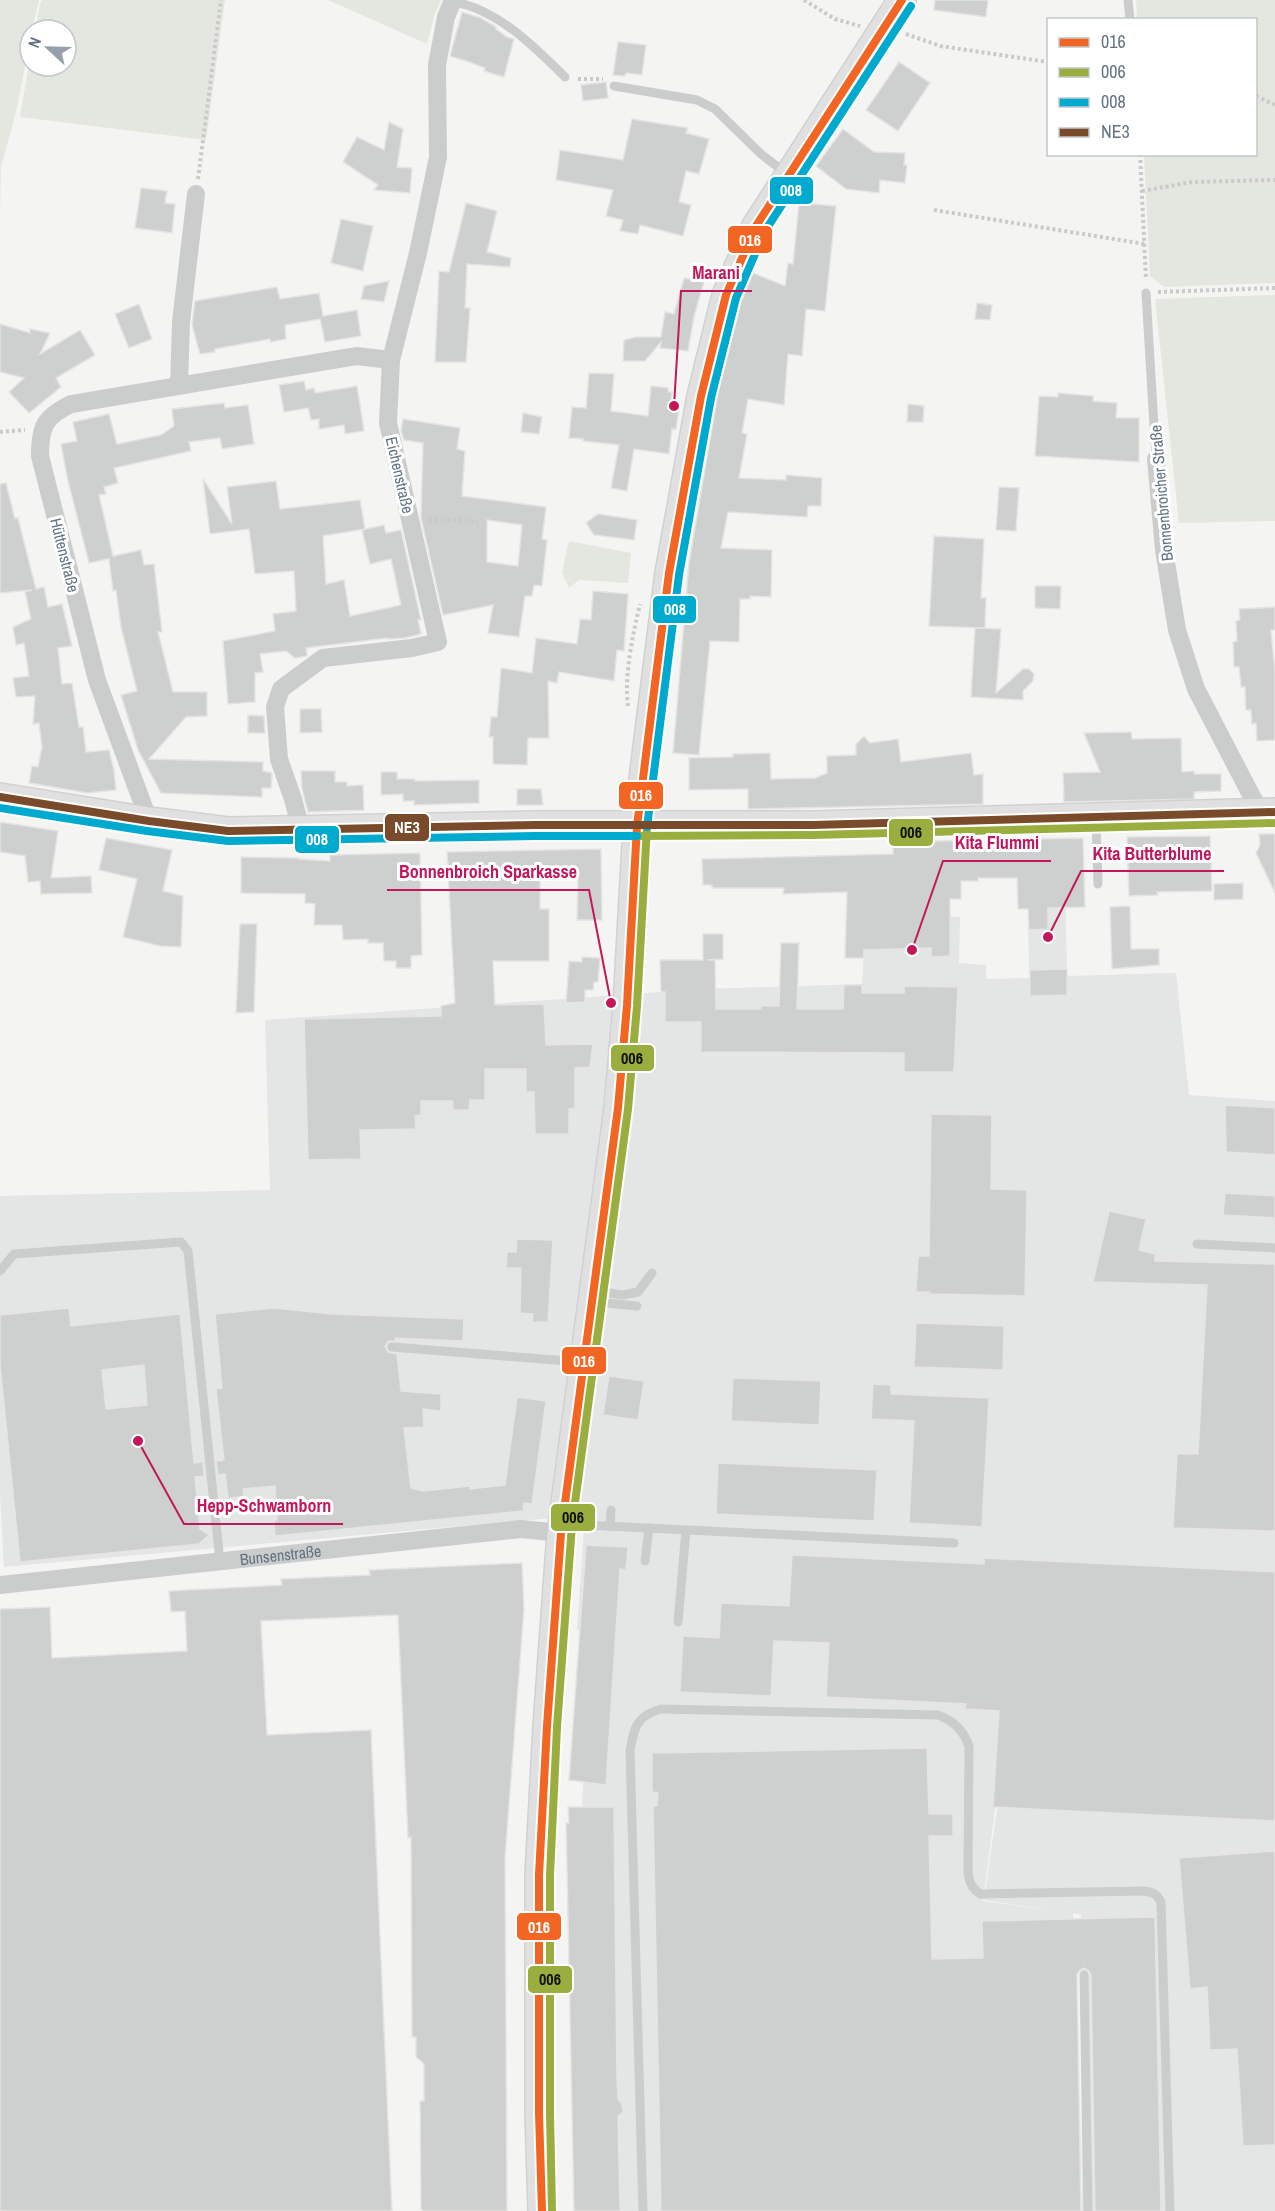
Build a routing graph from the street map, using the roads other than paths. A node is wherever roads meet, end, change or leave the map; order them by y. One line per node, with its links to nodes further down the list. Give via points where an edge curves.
1 (902, 0): 7 (main road, via 873,29)
2 (1128, 0): 4 (lane)
3 (452, 1): 5 (lane, via 466,3 508,26); 10 (street, Eichenstraße, via 436,65 438,157)
4 (1130, 18)
5 (565, 77)
6 (614, 86): 7 (lane, via 697,100 715,109)
7 (788, 175): 17 (main road, via 756,226 726,295 701,396 669,573)
8 (195, 194): 11 (street, via 181,322)
9 (1146, 293): 12 (lane, Bonnenbroicher Straße)
10 (391, 360): 11 (street, via 356,356); 18 (street, Eichenstraße, via 388,423 438,642 323,658 281,689 275,707 279,759)
11 (179, 386): 16 (street, Hüttenstraße, via 70,404 53,413 40,435 40,456 97,681)
12 (1156, 459): 14 (street, Bonnenbroicher Straße, via 1164,550 1177,630 1196,689)
13 (0, 797): 16 (main road)
14 (1268, 812): 15 (main road)
15 (1096, 817): 17 (main road); 19 (lane)
16 (149, 821): 18 (main road, via 228,831)
17 (637, 826): 18 (main road); 24 (main road, via 618,1108)
18 (301, 831)
19 (1098, 884)
20 (1197, 1244): 21 (lane)
21 (1275, 1248)
22 (0, 1271): 35 (lane, via 14,1254 181,1242 188,1251)
23 (652, 1273): 24 (lane, via 638,1292)
24 (592, 1296): 25 (lane); 27 (main road)
25 (637, 1306)
26 (392, 1347): 27 (lane)
27 (584, 1362): 30 (main road)
28 (611, 1510): 29 (lane)
29 (610, 1527): 30 (lane); 31 (lane)
30 (562, 1528): 35 (street, Bunsenstraße, via 521,1529); 39 (main road, via 539,1875)
31 (649, 1528): 32 (lane); 34 (lane)
32 (686, 1530): 33 (lane); 37 (lane)
33 (954, 1542)
34 (645, 1561)
35 (220, 1562): 36 (street, Bunsenstraße)
36 (0, 1585)
37 (678, 1622)
38 (1084, 1975): 41 (lane)
39 (542, 2211)
40 (643, 2211): 42 (lane, via 630,1751 639,1720 661,1709 938,1715 959,1727 969,1746 968,1871 975,1890 981,1894 1144,1891 1159,1897)
41 (1088, 2211)
42 (1170, 2211)

